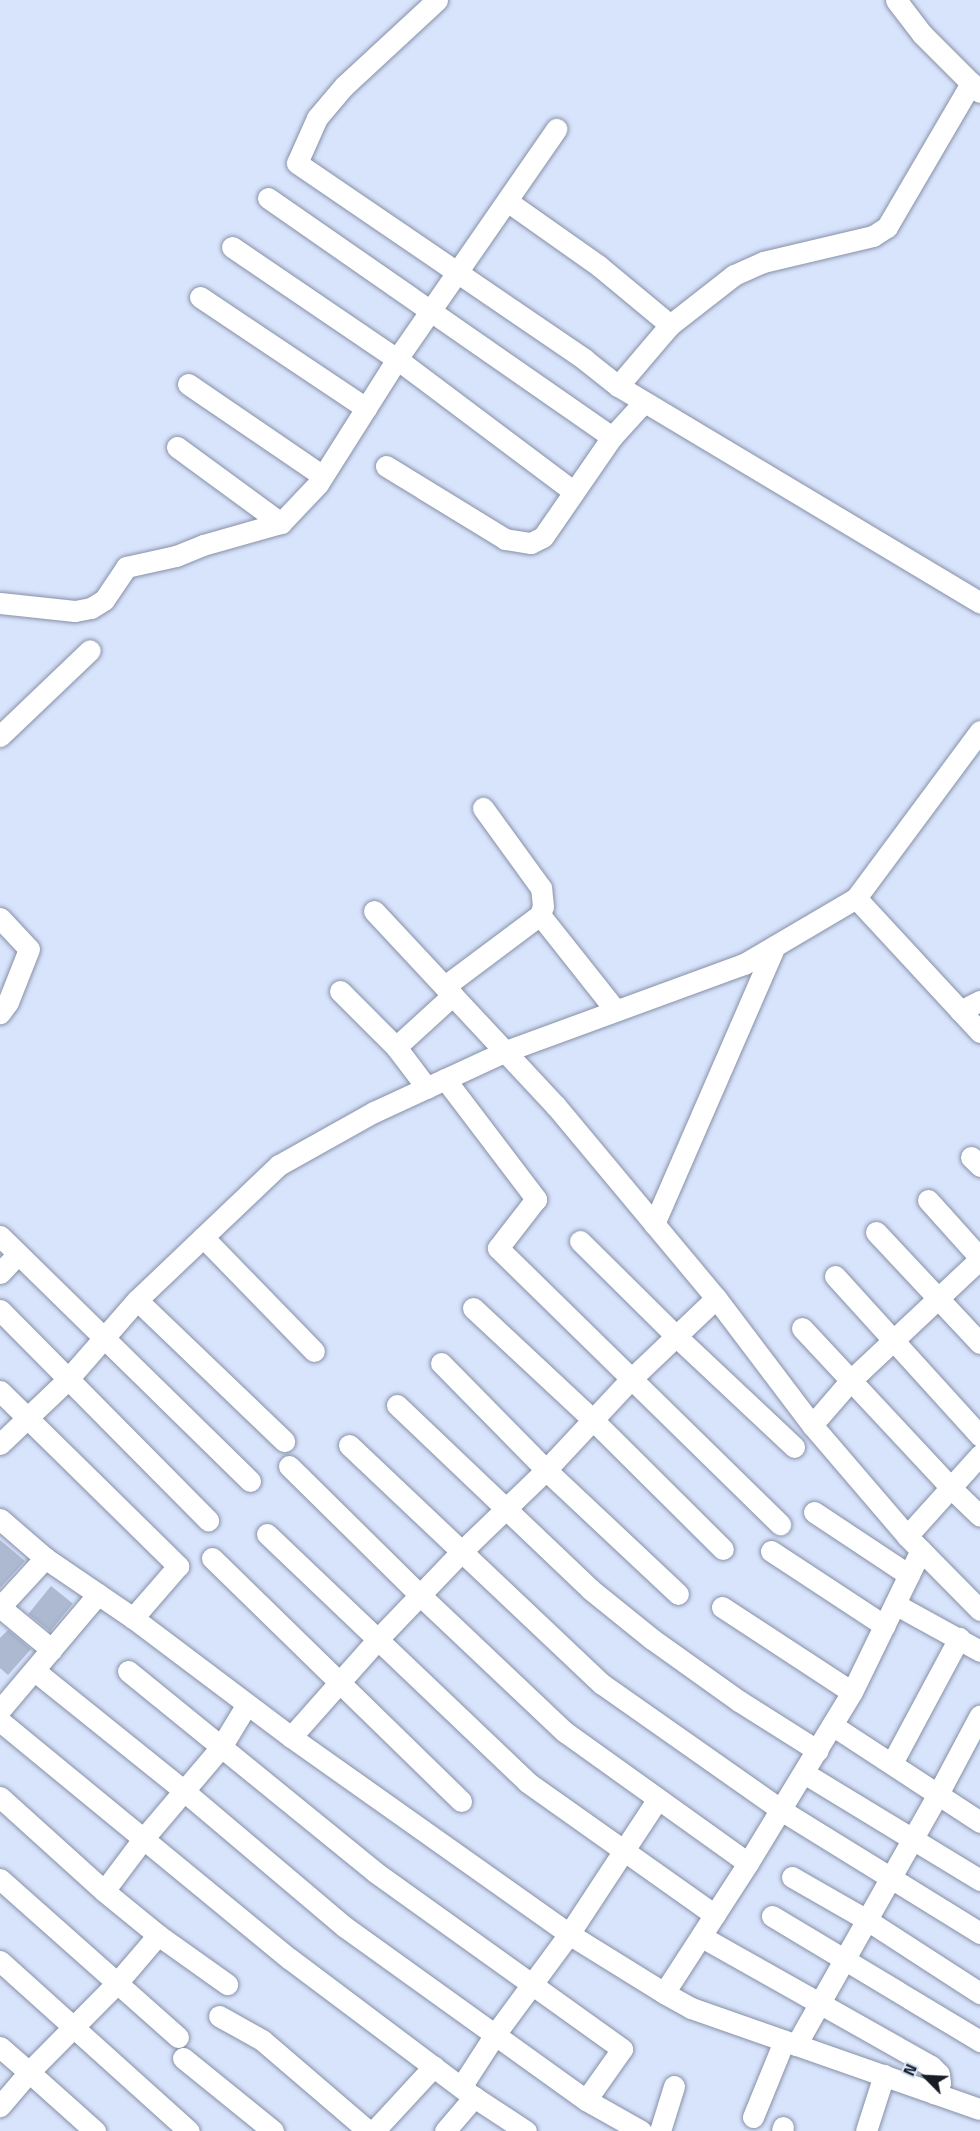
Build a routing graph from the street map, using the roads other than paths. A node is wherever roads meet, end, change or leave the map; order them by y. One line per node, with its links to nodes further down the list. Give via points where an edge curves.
1 (437, 0): 8 (street, via 344,87 317,118 297,163)
2 (896, 0): 3 (street, via 922,34)
3 (975, 87): 11 (street, via 887,227 873,236 763,262 734,275)
4 (556, 129): 6 (street)
5 (268, 198): 10 (street)
6 (507, 201): 8 (street); 11 (street, via 598,266)
7 (232, 247): 12 (street)
8 (459, 273): 10 (street); 14 (street)
9 (200, 297): 16 (street)
10 (431, 310): 12 (street); 17 (street)
11 (669, 325): 14 (street)
12 (397, 359): 16 (street); 21 (street)
13 (188, 384): 20 (street)
14 (618, 386): 15 (street)
15 (644, 402): 17 (street); 24 (street)
16 (366, 408): 20 (street)
17 (612, 437): 21 (street)
18 (177, 447): 22 (street)
19 (386, 466): 21 (street, via 505,539 520,543 543,537)
20 (323, 476): 22 (street)
21 (574, 492)
22 (281, 523): 23 (street, via 176,556 126,567 104,600 91,608 75,611)
23 (0, 603)
24 (980, 603)
25 (90, 650): 27 (street)
26 (980, 731): 29 (street)
27 (0, 736)
28 (483, 808): 31 (street, via 541,888)
29 (856, 898): 33 (street); 39 (street)
30 (374, 911): 34 (street)
31 (540, 915): 34 (street); 38 (street)
32 (0, 918): 37 (street, via 29,948)
33 (775, 946): 38 (street, via 744,964); 45 (street)
34 (449, 990): 41 (street); 42 (street)
35 (340, 991): 41 (street)
36 (980, 1002): 39 (street)
37 (3, 1003)
38 (616, 1011): 42 (street)
39 (960, 1011): 40 (street)
40 (980, 1032)
41 (396, 1047): 43 (street)
42 (506, 1051): 43 (street); 45 (street)
43 (436, 1083): 48 (street, via 279,1165); 67 (street, via 536,1199 498,1248)
44 (928, 1200): 51 (street)
45 (654, 1224): 54 (street)
46 (876, 1232): 55 (street)
47 (0, 1236): 50 (street)
48 (203, 1237): 56 (street); 64 (street)
49 (580, 1242): 60 (street)
50 (18, 1254): 52 (street); 61 (street)
51 (980, 1259): 55 (street)
52 (0, 1273)
53 (835, 1276): 62 (street)
54 (716, 1298): 60 (street); 73 (street)
55 (937, 1299): 62 (street); 63 (street)
56 (137, 1300): 61 (street); 75 (street)
57 (473, 1308): 72 (street)
58 (0, 1310): 66 (street)
59 (802, 1328): 68 (street)
60 (676, 1336): 67 (street); 78 (street)
61 (105, 1338): 66 (street); 82 (street)
62 (894, 1340): 68 (street); 74 (street)
63 (980, 1343)
64 (314, 1351)
65 (441, 1363): 81 (street)
66 (68, 1379): 71 (street); 88 (street)
67 (631, 1379): 72 (street); 89 (street)
68 (851, 1380): 73 (street); 83 (street)
69 (0, 1391): 71 (street)
70 (397, 1405): 84 (street)
71 (27, 1419): 76 (street); 105 (street, via 178,1566)
72 (593, 1420): 81 (street); 92 (street)
73 (812, 1425): 91 (street)
74 (980, 1436)
75 (284, 1441)
76 (0, 1444)
77 (349, 1445): 93 (street)
78 (794, 1447)
79 (980, 1455): 83 (street)
80 (289, 1466): 100 (street)
81 (546, 1470): 84 (street); 99 (street)
82 (250, 1481)
83 (951, 1488): 86 (street); 91 (street)
84 (506, 1508): 93 (street); 122 (street, via 590,1589 652,1639 739,1701)
85 (814, 1512): 97 (street)
86 (980, 1516)
87 (0, 1519): 95 (street)
88 (208, 1520)
89 (780, 1524)
90 (267, 1534): 108 (street)
91 (914, 1543): 97 (street); 104 (street)
92 (723, 1549)
93 (462, 1551): 100 (street); 130 (street, via 602,1684)
94 (771, 1551): 106 (street)
95 (45, 1558): 98 (street); 102 (street)
96 (212, 1558): 113 (street)
97 (909, 1575): 101 (street)
98 (98, 1594): 105 (street); 109 (street)
99 (678, 1594)
100 (421, 1596): 108 (street); 128 (street, via 565,1732)
101 (895, 1604): 106 (street); 107 (street)
102 (0, 1607): 109 (street)
103 (722, 1607): 114 (street)
104 (980, 1610)
105 (133, 1618): 115 (street)
106 (885, 1626): 114 (street)
107 (959, 1638): 110 (street); 123 (street)
108 (377, 1640): 113 (street); 134 (street, via 527,1782)
109 (52, 1650): 111 (street)
110 (980, 1651)
111 (35, 1671): 116 (street); 125 (street)
112 (128, 1671): 121 (street)
113 (339, 1682): 120 (street); 129 (street)
114 (852, 1692): 119 (street)
115 (247, 1704): 120 (street); 121 (street)
116 (0, 1710)
117 (980, 1715): 126 (street)
118 (0, 1721): 132 (street)
119 (832, 1725): 122 (street); 123 (street)
120 (291, 1737): 145 (street)
121 (221, 1747): 125 (street); 152 (street, via 375,1872)
122 (818, 1750): 124 (street)
123 (892, 1763): 126 (street)
124 (804, 1773): 130 (street); 133 (street)
125 (184, 1791): 132 (street); 158 (street, via 345,1927)
126 (938, 1794): 131 (street); 133 (street)
127 (0, 1797): 140 (street)
128 (657, 1800): 134 (street); 135 (street)
129 (461, 1801)
130 (781, 1810): 135 (street); 137 (street)
131 (980, 1822)
132 (143, 1839): 140 (street); 164 (street, via 290,1959)
133 (913, 1839): 137 (street); 139 (street)
134 (624, 1850): 141 (street); 145 (street)
135 (748, 1863): 141 (street)
136 (792, 1877): 143 (street)
137 (891, 1878): 143 (street); 144 (street)
138 (0, 1879): 151 (street)
139 (980, 1880)
140 (104, 1891): 146 (street)
141 (715, 1916): 147 (street)
142 (772, 1916): 148 (street)
143 (867, 1920): 148 (street); 153 (street)
144 (980, 1933)
145 (569, 1934): 152 (street); 154 (street)
146 (158, 1935): 150 (street); 151 (street)
147 (702, 1937): 154 (street); 155 (street)
148 (844, 1959): 155 (street); 160 (street)
149 (0, 1961): 157 (street)
150 (227, 1983)
151 (116, 1984): 157 (street); 159 (street)
152 (533, 1984): 158 (street); 170 (street, via 622,2049)
153 (980, 1992)
154 (664, 1993): 161 (street, via 692,2008)
155 (820, 2003): 161 (street); 169 (street, via 931,2066 939,2074 940,2083)
156 (219, 2016): 178 (street, via 262,2040)
157 (74, 2028): 165 (street); 176 (street)
158 (496, 2033): 168 (street); 170 (street)
159 (178, 2037)
160 (980, 2041)
161 (790, 2043): 166 (street); 173 (street)
162 (0, 2047): 165 (street)
163 (183, 2058): 177 (street)
164 (434, 2066): 168 (street); 179 (street)
165 (29, 2072): 171 (street); 175 (street)
166 (884, 2075): 169 (street); 183 (street)
167 (674, 2086): 182 (street)
168 (467, 2092): 174 (street); 180 (street)
169 (934, 2093): 172 (street)
170 (586, 2100): 181 (street)
171 (0, 2106)
172 (980, 2109)
173 (753, 2116)
174 (521, 2130)
175 (95, 2131)
176 (189, 2131)
177 (273, 2131)
178 (368, 2131)
179 (375, 2131)
180 (445, 2131)
181 (641, 2131)
182 (660, 2131)
183 (866, 2131)

